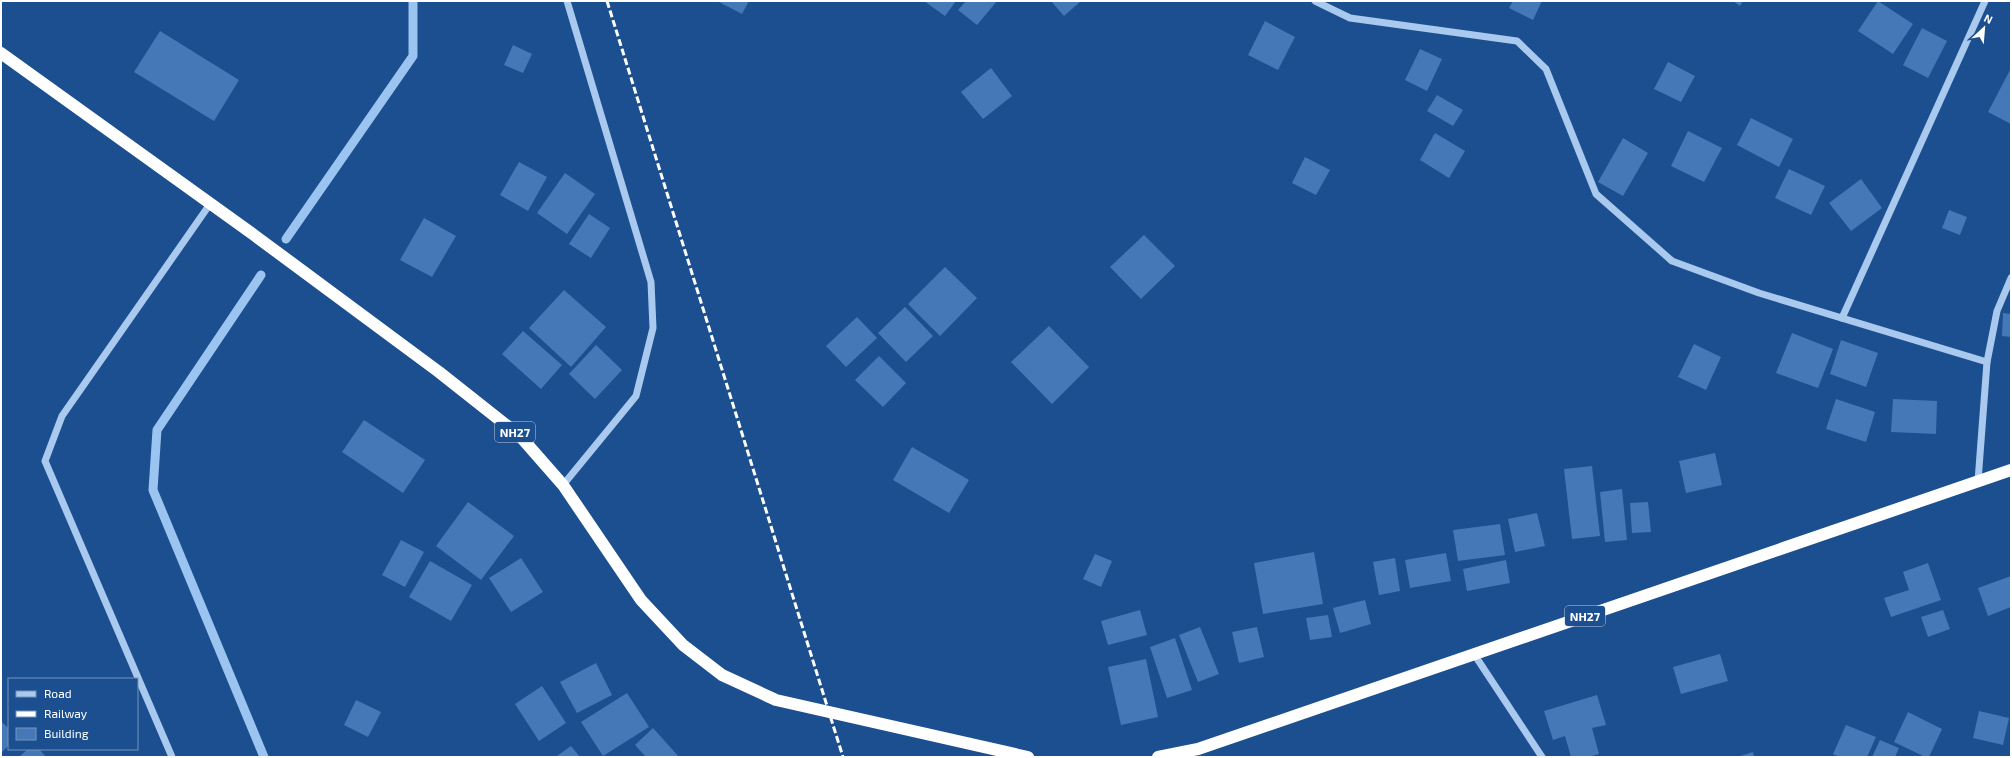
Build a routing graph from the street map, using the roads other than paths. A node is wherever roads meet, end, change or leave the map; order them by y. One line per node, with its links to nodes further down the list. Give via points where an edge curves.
1 (567, 1): 11 (street, via 651,282 653,328 636,396)
2 (1315, 1): 7 (street, via 1350,18 1517,41 1546,69 1596,194 1672,260 1759,293)
3 (1985, 1): 7 (street)
4 (1, 53): 5 (highway, NH27)
5 (210, 204): 11 (highway, NH27, via 439,372 520,436); 13 (street, via 62,416 45,461)
6 (2011, 278): 8 (street, via 1997,311)
7 (1842, 318): 8 (street)
8 (1987, 362): 10 (street)
9 (2011, 470): 10 (highway, NH27)
10 (1978, 481): 12 (highway, NH27)
11 (563, 485): 14 (highway, NH27, via 641,600 684,645 722,675 776,700)
12 (1474, 654): 15 (highway, NH27, via 1198,749); 16 (street)
13 (172, 757)
14 (1028, 757)
15 (1158, 757)
16 (1542, 757)

